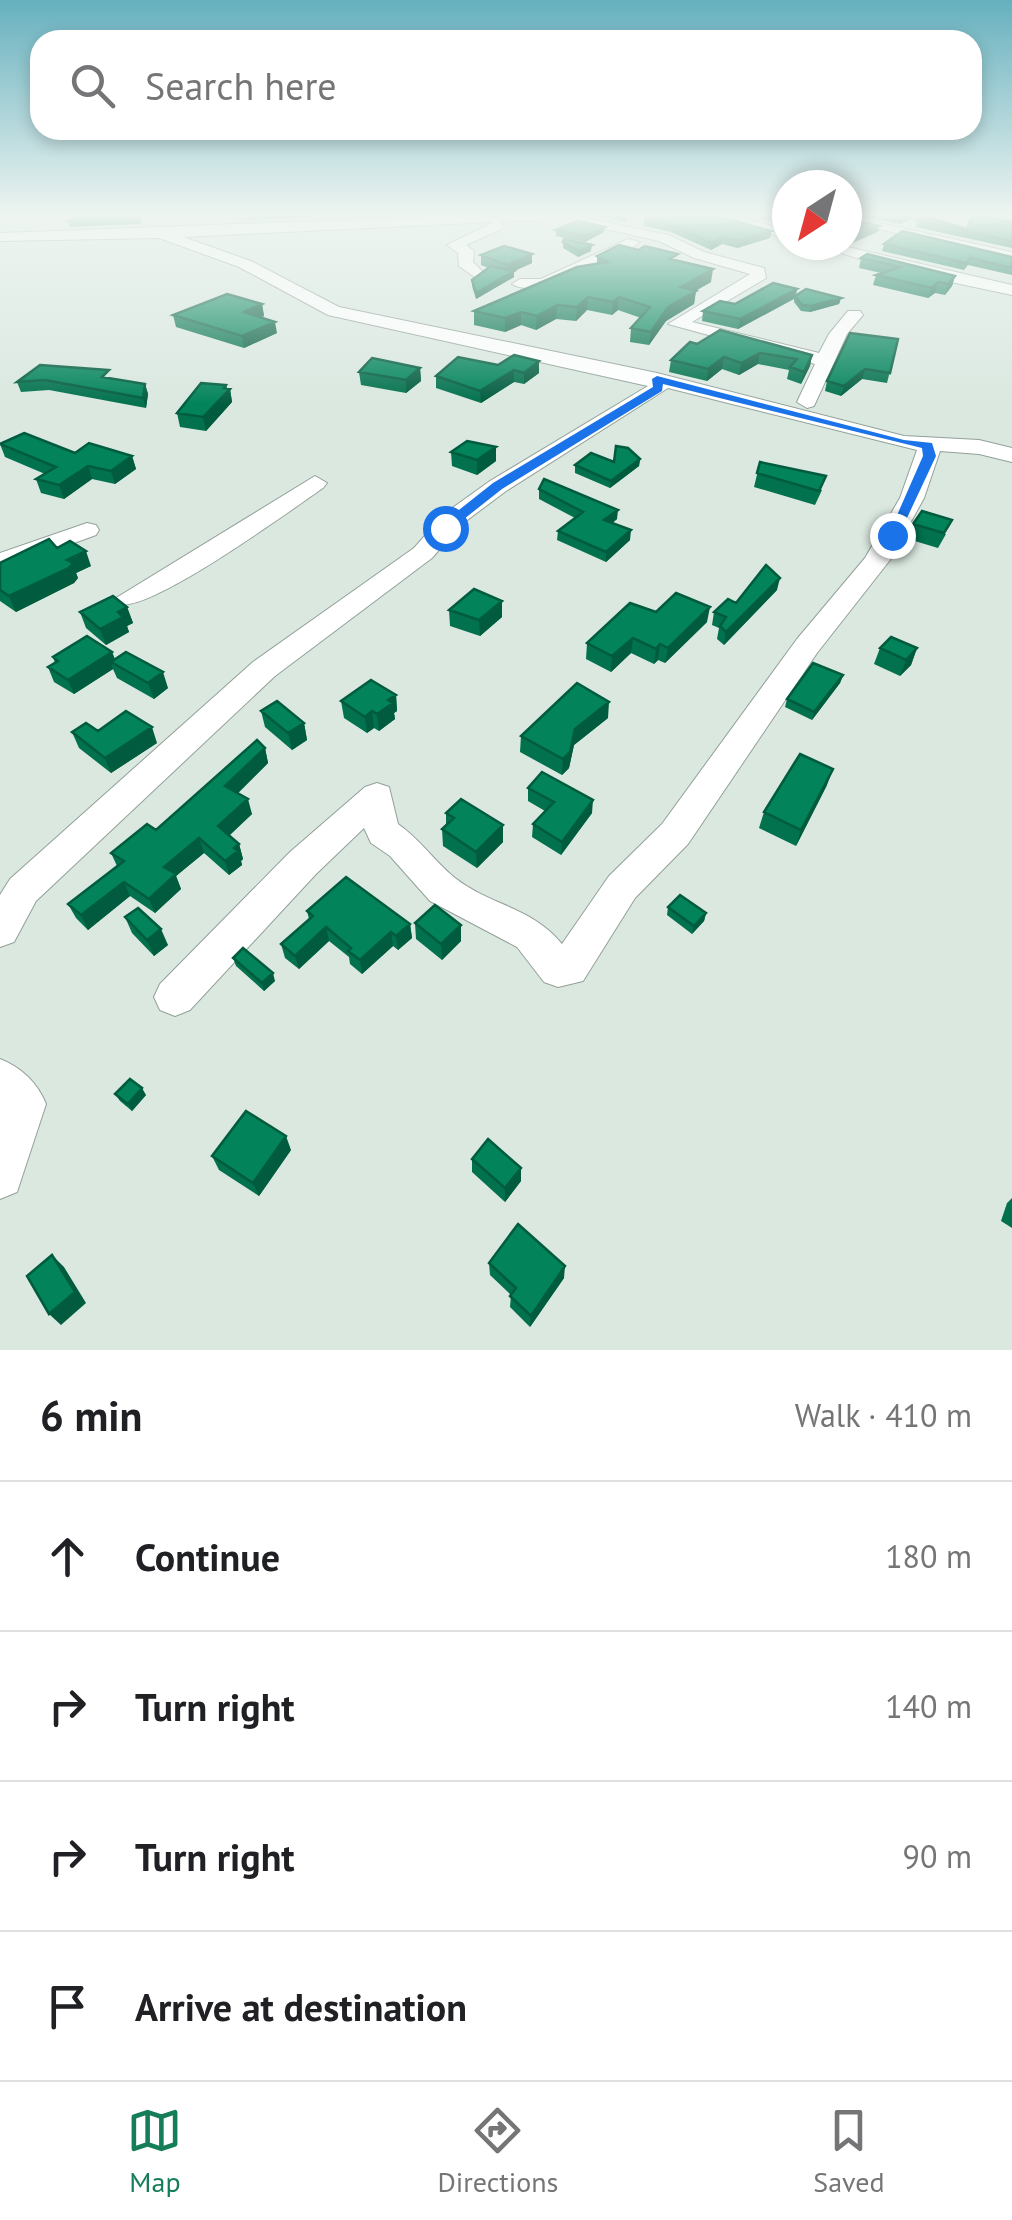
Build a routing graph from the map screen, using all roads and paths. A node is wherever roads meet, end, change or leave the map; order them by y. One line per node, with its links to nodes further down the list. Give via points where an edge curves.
1 (275, 279): 9 (street, via 334,311)
2 (553, 279): 5 (street)
3 (754, 279): 8 (street, via 678,322 680,327)
4 (958, 279): 6 (street)
5 (520, 284)
6 (1012, 290)
7 (854, 315): 8 (street)
8 (824, 360): 10 (street, via 821,384)
9 (657, 379): 11 (street); 19 (street, via 658,388 453,518 423,553 264,669 24,890)
10 (807, 402): 11 (street); 12 (street)
11 (772, 407): 12 (street)
12 (823, 420): 13 (street)
13 (928, 445): 14 (street); 20 (street, via 930,456 912,498 877,560 807,646 674,834 622,887 569,968 558,969 531,935 442,890 384,832 377,796)
14 (1012, 455)
15 (315, 483): 18 (street)
16 (87, 530): 17 (street)
17 (0, 562)
18 (130, 598)
19 (0, 930)
20 (175, 997)
21 (0, 1081): 22 (street, via 24,1104)
22 (0, 1175)

